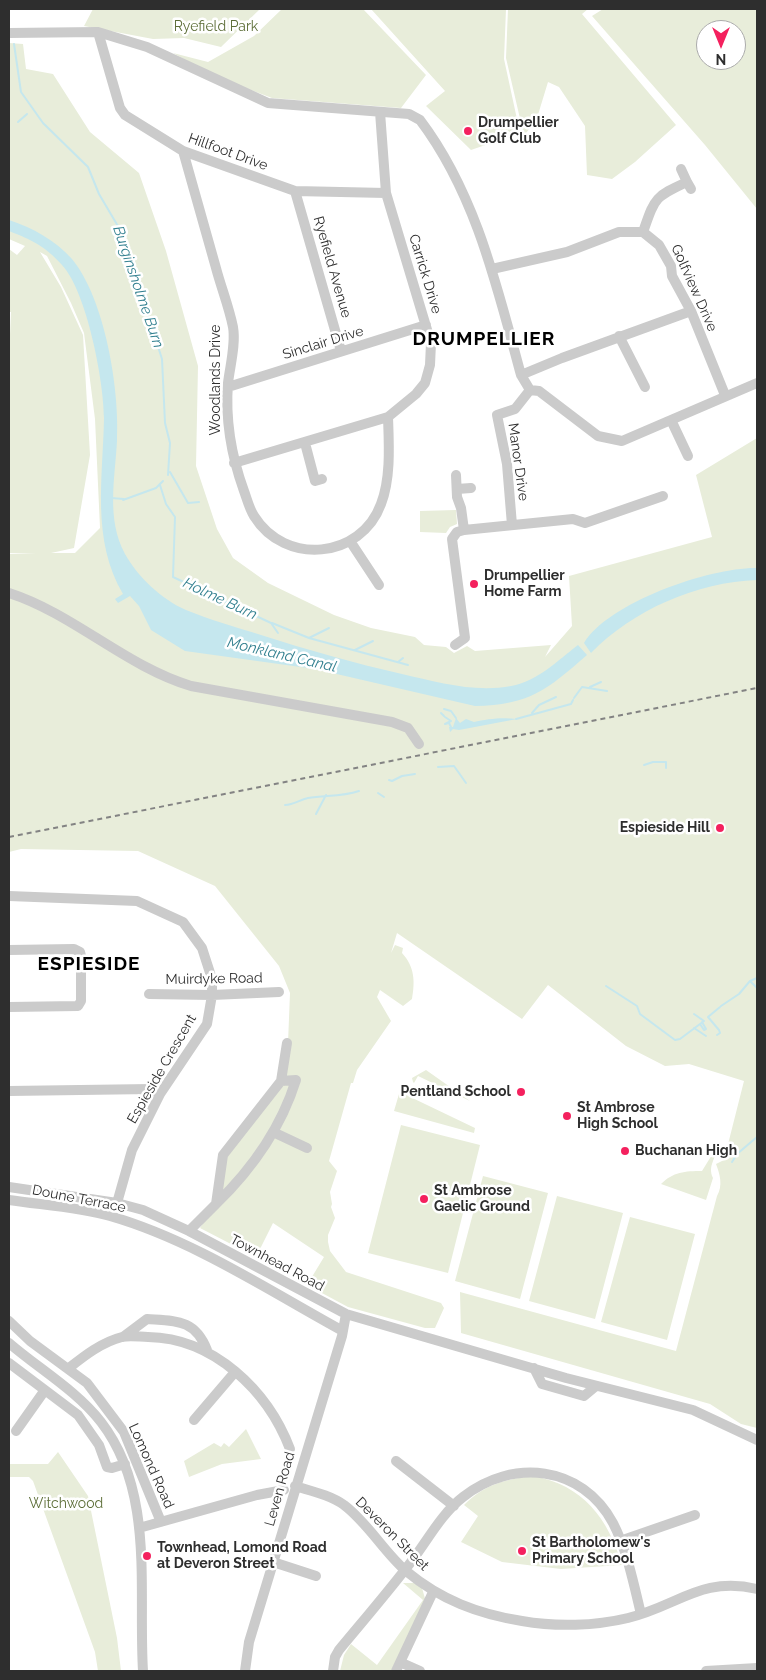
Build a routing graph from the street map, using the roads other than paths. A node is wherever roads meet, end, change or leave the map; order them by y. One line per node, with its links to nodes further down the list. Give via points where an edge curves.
1 (9, 32): 2 (street)
2 (98, 32): 3 (street, via 147,47 268,104); 4 (street, Hillfoot Drive, via 120,108 125,115)
3 (380, 112): 7 (street, Carrick Drive); 9 (street, via 409,114 426,128 458,184 483,239)
4 (183, 151): 6 (street, Hillfoot Drive); 16 (street, Woodlands Drive, via 233,328)
5 (681, 169): 8 (street, via 689,186 661,194)
6 (295, 191): 7 (street, Hillfoot Drive); 13 (street, Ryefield Avenue)
7 (386, 193): 11 (street, Carrick Drive)
8 (643, 232): 9 (street, via 620,232 574,250); 10 (street, Golfview Drive, via 659,245)
9 (492, 270): 14 (street)
10 (690, 311): 12 (street); 19 (street, Golfview Drive)
11 (426, 325): 13 (street, Sinclair Drive); 20 (street, Carrick Drive, via 430,365 425,383)
12 (619, 336): 14 (street); 17 (street)
13 (341, 351): 16 (street, Sinclair Drive)
14 (522, 375): 18 (street)
15 (757, 383): 19 (street)
16 (228, 386): 24 (street, Woodlands Drive, via 229,439)
17 (645, 387)
18 (530, 390): 21 (street, via 539,391 598,436 615,441); 30 (street, Manor Drive, via 515,409 497,415 507,464)
19 (725, 395): 21 (street)
20 (388, 417): 22 (street, Carrick Drive); 32 (street, Woodlands Drive, via 388,463 381,504 373,519)
21 (671, 420): 23 (street)
22 (305, 443): 24 (street, Carrick Drive); 26 (street)
23 (688, 456)
24 (234, 463): 32 (street, Woodlands Drive, via 253,515 273,537 295,548 310,550 326,550)
25 (456, 475): 28 (street)
26 (315, 481)
27 (471, 488): 28 (street)
28 (458, 489): 31 (street)
29 (664, 496): 30 (street, via 585,523 573,519)
30 (512, 526): 31 (street)
31 (464, 530): 35 (street, via 457,532 452,539 465,638)
32 (350, 541): 33 (street)
33 (379, 585)
34 (9, 593): 36 (street, via 54,613 168,679 191,686 392,722 408,728)
35 (454, 645)
36 (419, 744)
37 (9, 896): 41 (street, Espieside Crescent, via 137,901 183,922 202,948 212,979)
38 (9, 950): 42 (street, via 78,950 82,956 82,974 81,1001 76,1007)
39 (279, 992): 41 (street, Muirdyke Road)
40 (149, 994): 41 (street, Muirdyke Road)
41 (212, 995): 46 (street, Espieside Crescent, via 206,1024)
42 (9, 1008)
43 (287, 1043): 44 (street)
44 (281, 1081): 47 (street, via 296,1080); 52 (street, via 223,1155)
45 (9, 1091): 46 (street, via 152,1089)
46 (160, 1094): 51 (street, Espieside Crescent, via 132,1150)
47 (273, 1132): 48 (street); 52 (street, via 253,1164)
48 (307, 1148)
49 (9, 1187): 51 (street, Townhead Road)
50 (9, 1200): 55 (street, Doune Terrace, via 110,1216)
51 (117, 1203): 53 (street, Townhead Road, via 143,1210)
52 (216, 1204): 54 (street)
53 (176, 1226): 54 (street, Townhead Road); 55 (street)
54 (189, 1231): 56 (street, Townhead Road)
55 (172, 1239): 58 (street, Doune Terrace)
56 (346, 1314): 58 (street, Leven Road); 70 (street, Townhead Road, via 534,1368 542,1384 564,1392 584,1396 596,1386 693,1410)
57 (9, 1321): 60 (street, Lomond Road)
58 (343, 1331): 74 (street, Leven Road)
59 (122, 1337): 62 (street, via 158,1337); 62 (street, via 147,1319 183,1322 203,1340); 65 (street)
60 (30, 1341): 63 (street); 65 (street, Lomond Road)
61 (9, 1343): 63 (street, Lomond Road)
62 (206, 1350): 66 (street)
63 (20, 1352): 73 (street, Lomond Road, via 86,1406 111,1437)
64 (9, 1363): 67 (street, Lomond Road)
65 (69, 1368): 78 (street, Lomond Road, via 87,1384 124,1432)
66 (235, 1372): 68 (street); 71 (street, via 282,1426)
67 (45, 1390): 69 (street); 73 (street, Lomond Road, via 78,1415 99,1445 107,1467)
68 (194, 1420)
69 (16, 1431)
70 (757, 1440)
71 (290, 1449)
72 (396, 1461): 76 (street)
73 (124, 1464): 79 (street, Lomond Road, via 136,1500)
74 (295, 1486): 81 (street, Leven Road); 82 (street, Deveron Street, via 343,1504)
75 (284, 1490): 78 (street)
76 (454, 1506): 80 (street, via 481,1484 495,1478 509,1473 539,1472 566,1480 597,1502 613,1524); 82 (street)
77 (695, 1515): 80 (street)
78 (161, 1522): 79 (street)
79 (139, 1528): 89 (street, Lomond Road)
80 (620, 1541): 86 (street)
81 (273, 1562): 83 (street); 90 (street, Leven Road, via 249,1642)
82 (405, 1570): 85 (street, Deveron Street); 91 (street, via 334,1657)
83 (316, 1576)
84 (757, 1590): 86 (street, Deveron Street, via 733,1585 710,1586)
85 (433, 1592): 86 (street, Deveron Street, via 457,1605 524,1622 568,1624); 87 (street)
86 (642, 1614)
87 (399, 1667): 92 (street)
88 (757, 1668): 93 (street)
89 (143, 1671)
90 (245, 1671)
91 (333, 1671)
92 (420, 1671)
93 (706, 1671)

